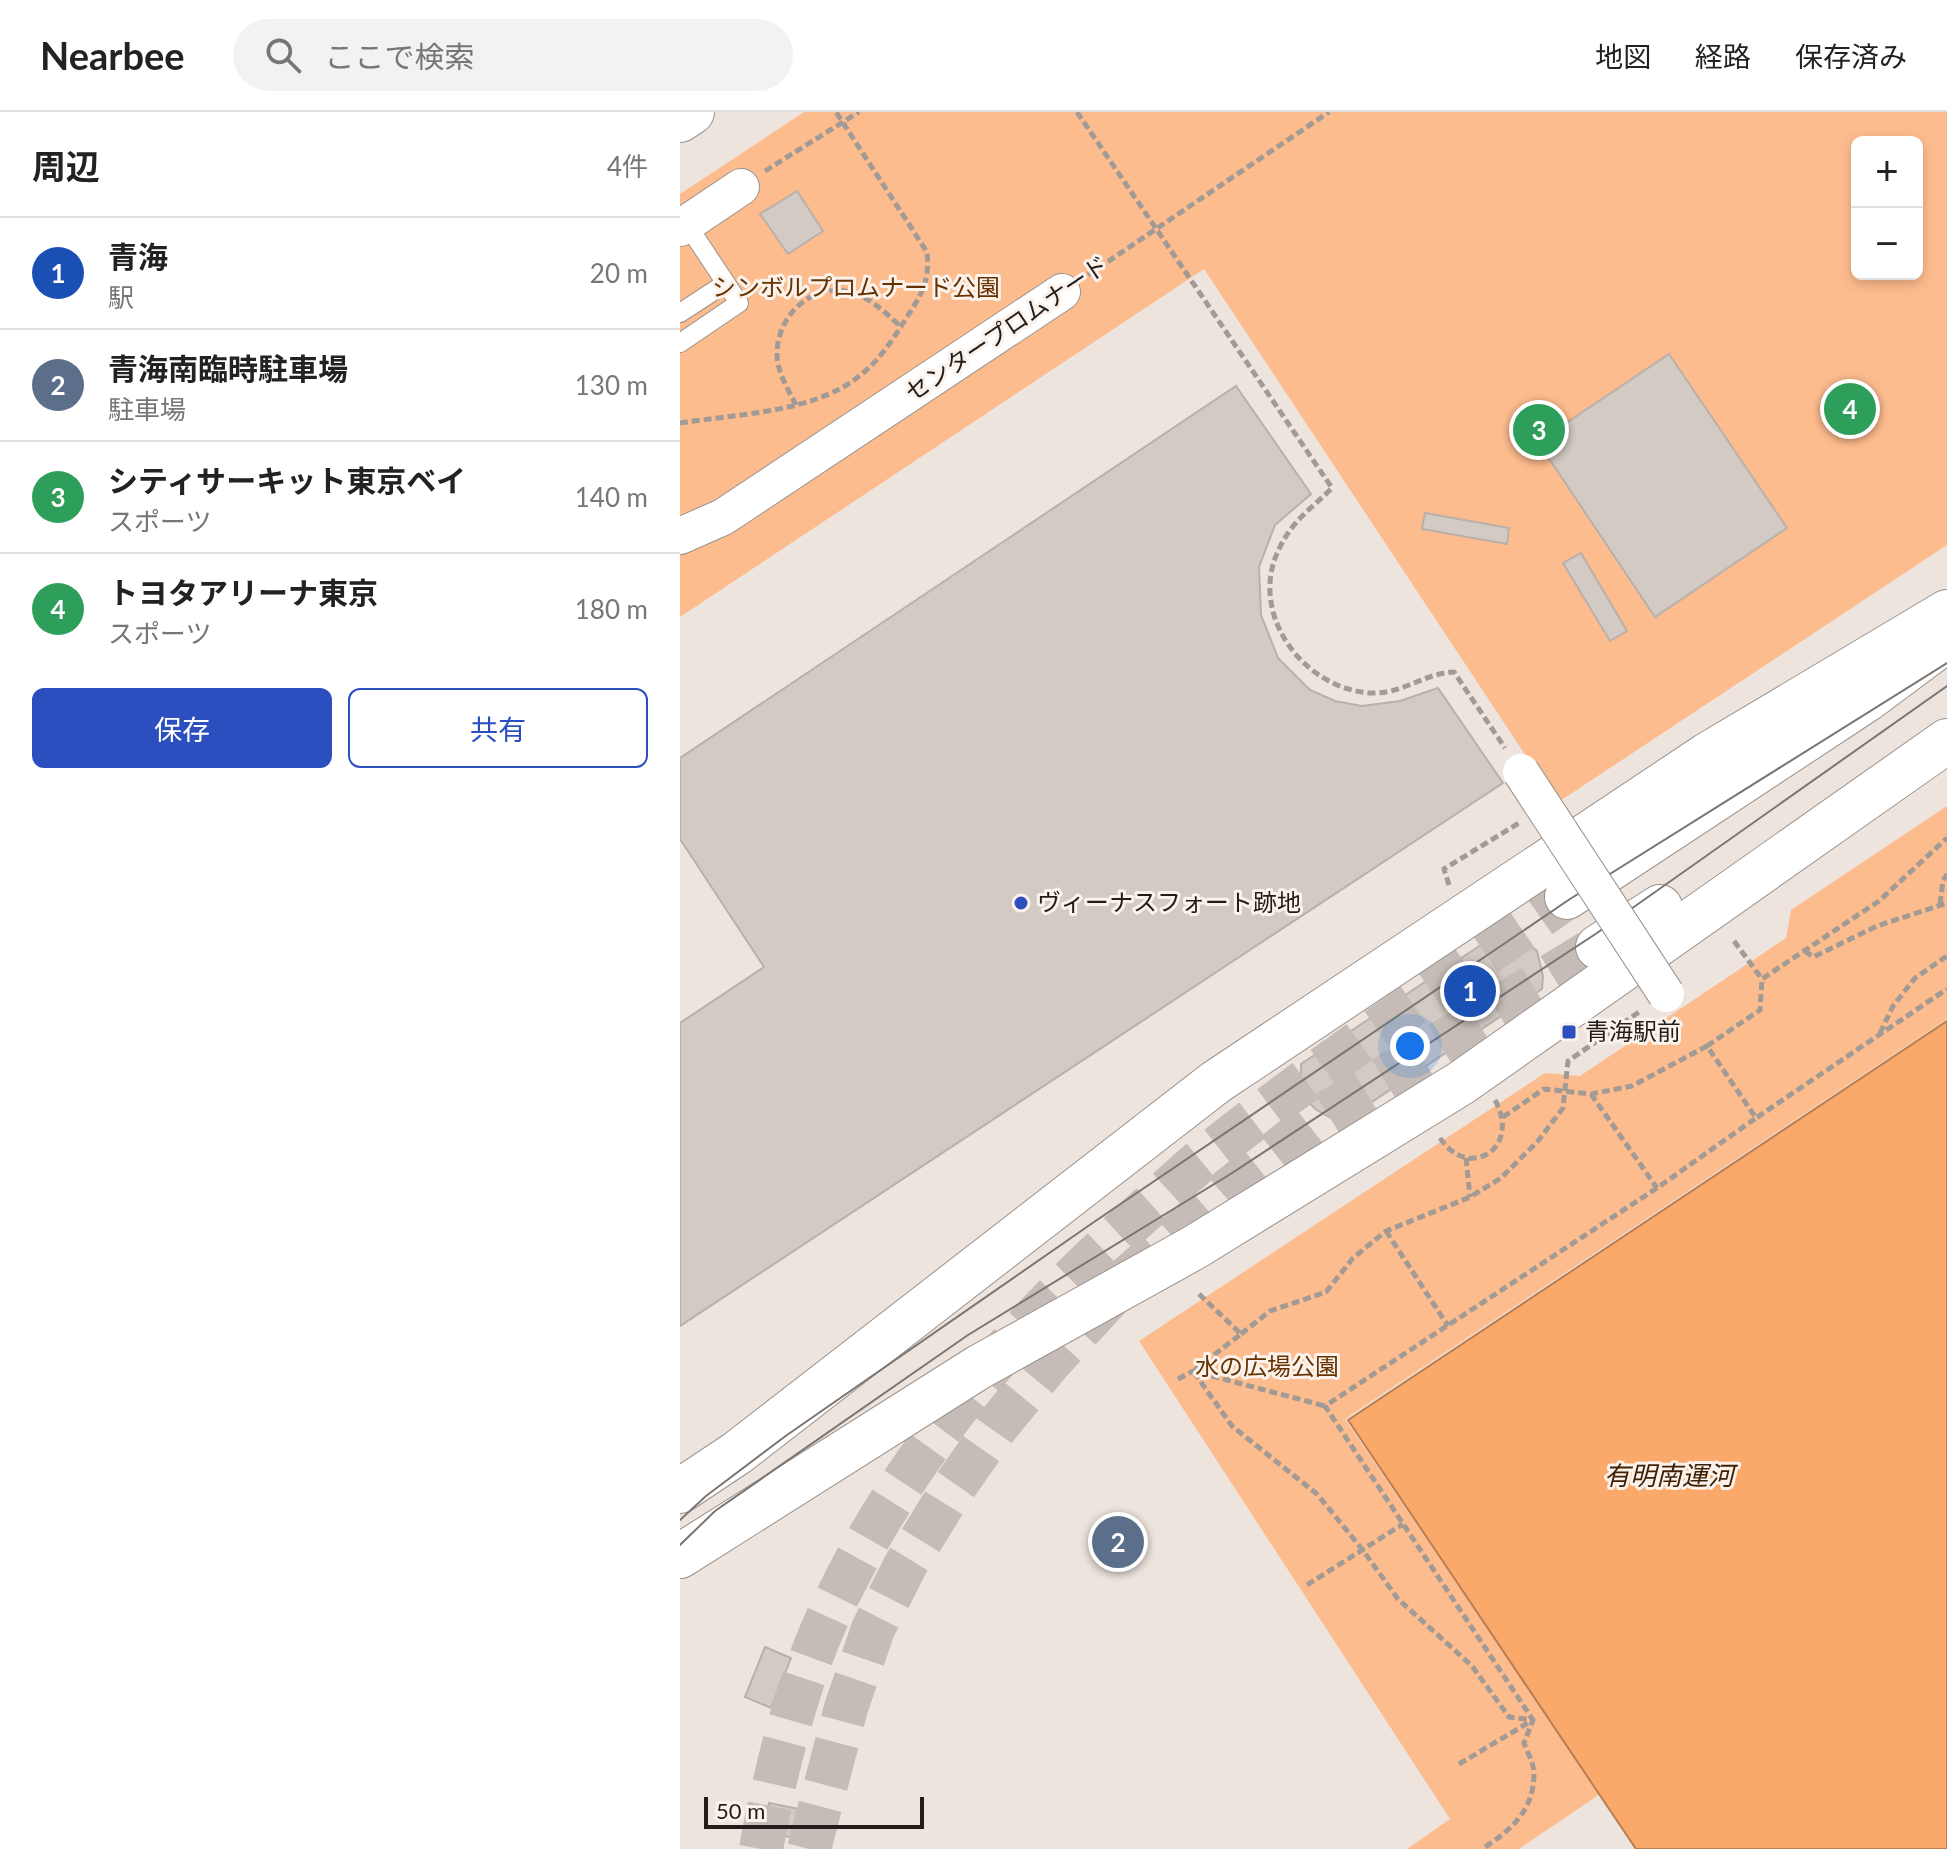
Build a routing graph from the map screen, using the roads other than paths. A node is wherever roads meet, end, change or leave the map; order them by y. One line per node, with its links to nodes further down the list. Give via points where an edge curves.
1 (741, 187): 2 (street)
2 (682, 222): 3 (lane)
3 (726, 283): 5 (lane); 6 (lane, via 739,303)
4 (1062, 292): 7 (street, センタープロムナード, via 723,517)
5 (680, 313)
6 (680, 343)
7 (680, 536)
8 (1947, 612): 16 (street, via 1707,755 1216,1082 737,1453)
9 (1947, 640): 13 (street)
10 (1947, 720): 14 (street)
11 (1947, 741): 17 (street, via 1461,1083 1195,1247 979,1367)
12 (1521, 772): 13 (street, bridge, via 1544,808)
13 (1575, 904): 15 (street, bridge)
14 (1598, 947)
15 (1666, 994)
16 (680, 1491)
17 (680, 1556)

